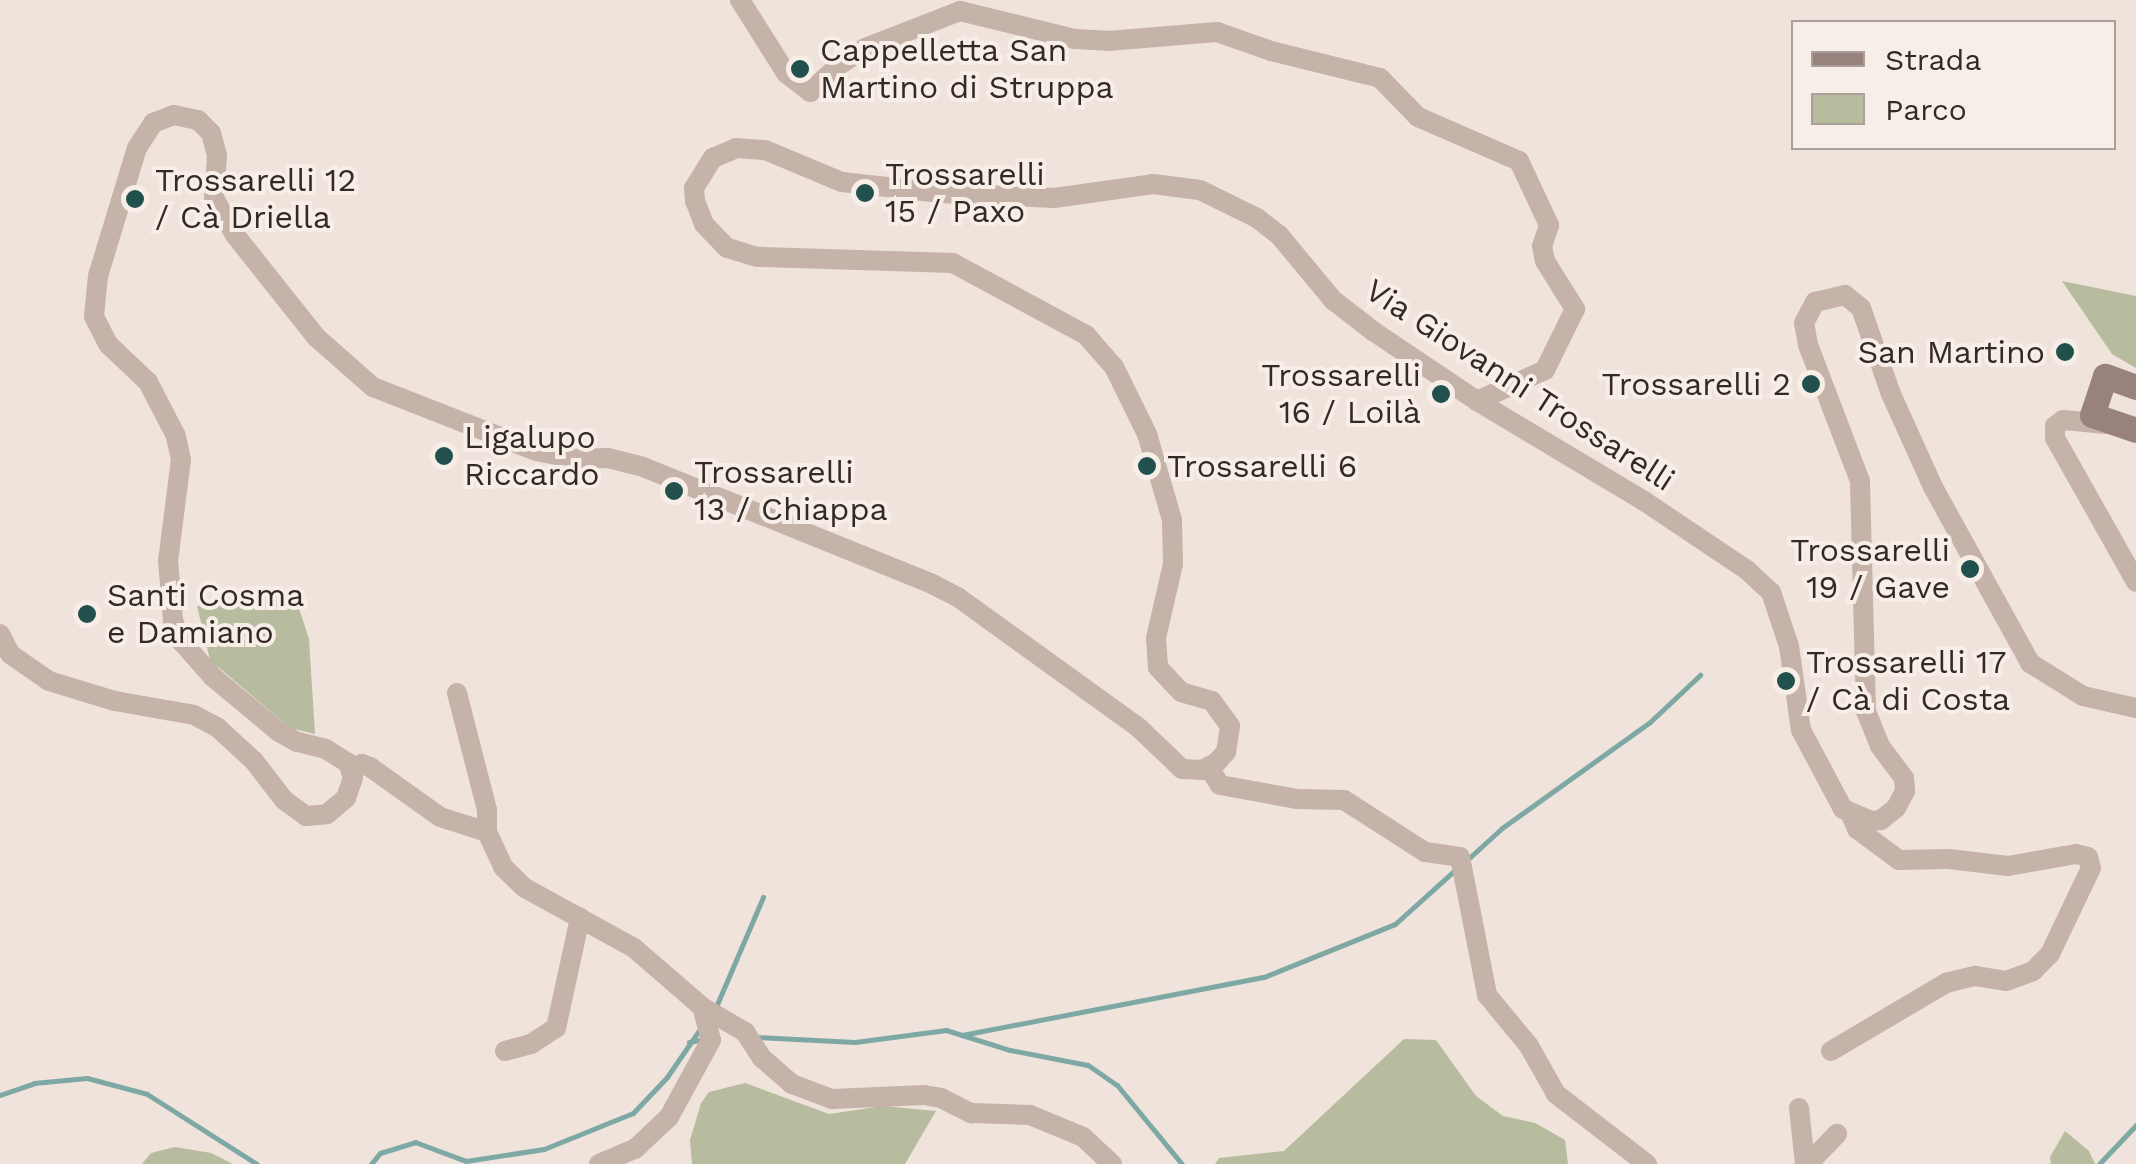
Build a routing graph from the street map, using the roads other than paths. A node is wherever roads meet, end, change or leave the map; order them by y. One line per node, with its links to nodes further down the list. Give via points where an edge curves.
1 (739, 0): 3 (street, via 786,73 810,92 839,64 900,31 960,11)
2 (978, 0): 3 (street)
3 (996, 20): 5 (street, via 1094,40 1216,32 1380,78 1418,117 1519,162 1549,225 1545,262 1573,304 1573,320 1545,370)
4 (2136, 390): 6 (street, via 2104,376)
5 (1476, 401): 13 (street, Via Giovanni Trossarelli, via 1334,300 1279,234 1200,190 1134,183 1054,198 940,193 842,182 764,150 736,148 704,166 696,201 712,234 738,252 953,264 1086,335 1114,367 1133,400 1168,500 1173,564 1156,658 1174,687 1212,700 1226,718 1228,744); 15 (street, Via Giovanni Trossarelli, via 1644,501 1771,592 1789,646 1800,730)
6 (2087, 418): 7 (street); 8 (street); 9 (street, via 2058,421 2055,438)
7 (2136, 422)
8 (2136, 432)
9 (2136, 582)
10 (0, 634): 14 (street, via 10,654 48,681 194,715 218,728 306,816 340,805)
11 (457, 693): 16 (street)
12 (2136, 708): 15 (street, via 2083,696 2030,663 1933,488 1861,308 1845,295 1829,296 1809,308 1805,334 1860,481 1863,692 1871,728 1905,790 1881,820)
13 (1209, 768): 14 (street, via 1175,766 1139,728 932,584 643,467 536,450 373,388 316,337 223,217 214,198 211,133 189,117 168,116 147,129 137,148 98,276 94,316 108,344 148,382 176,436 181,460 168,561 173,620 181,642 212,678 279,732 326,748); 25 (street, via 1215,782 1248,792 1344,800 1425,852 1460,857 1487,995 1529,1046 1556,1094)
14 (352, 770): 16 (street, via 362,764 440,817)
15 (1851, 815): 20 (street, Via Giovanni Trossarelli, via 1857,829 1899,860 2008,866 2084,855 2091,868 2050,954 2033,971 2006,981 1976,976 1946,983)
16 (487, 832): 17 (street, via 514,878)
17 (580, 918): 18 (street, via 634,948); 19 (street, via 556,1028)
18 (702, 1007): 23 (street, via 711,1040 669,1117 634,1149); 24 (street, via 745,1032 792,1084 832,1098 924,1094 971,1113 1030,1115 1083,1137)
19 (505, 1051)
20 (1831, 1051)
21 (1800, 1108): 26 (street)
22 (1837, 1134): 26 (street)
23 (599, 1164)
24 (1112, 1164)
25 (1646, 1164)
26 (1806, 1164)

